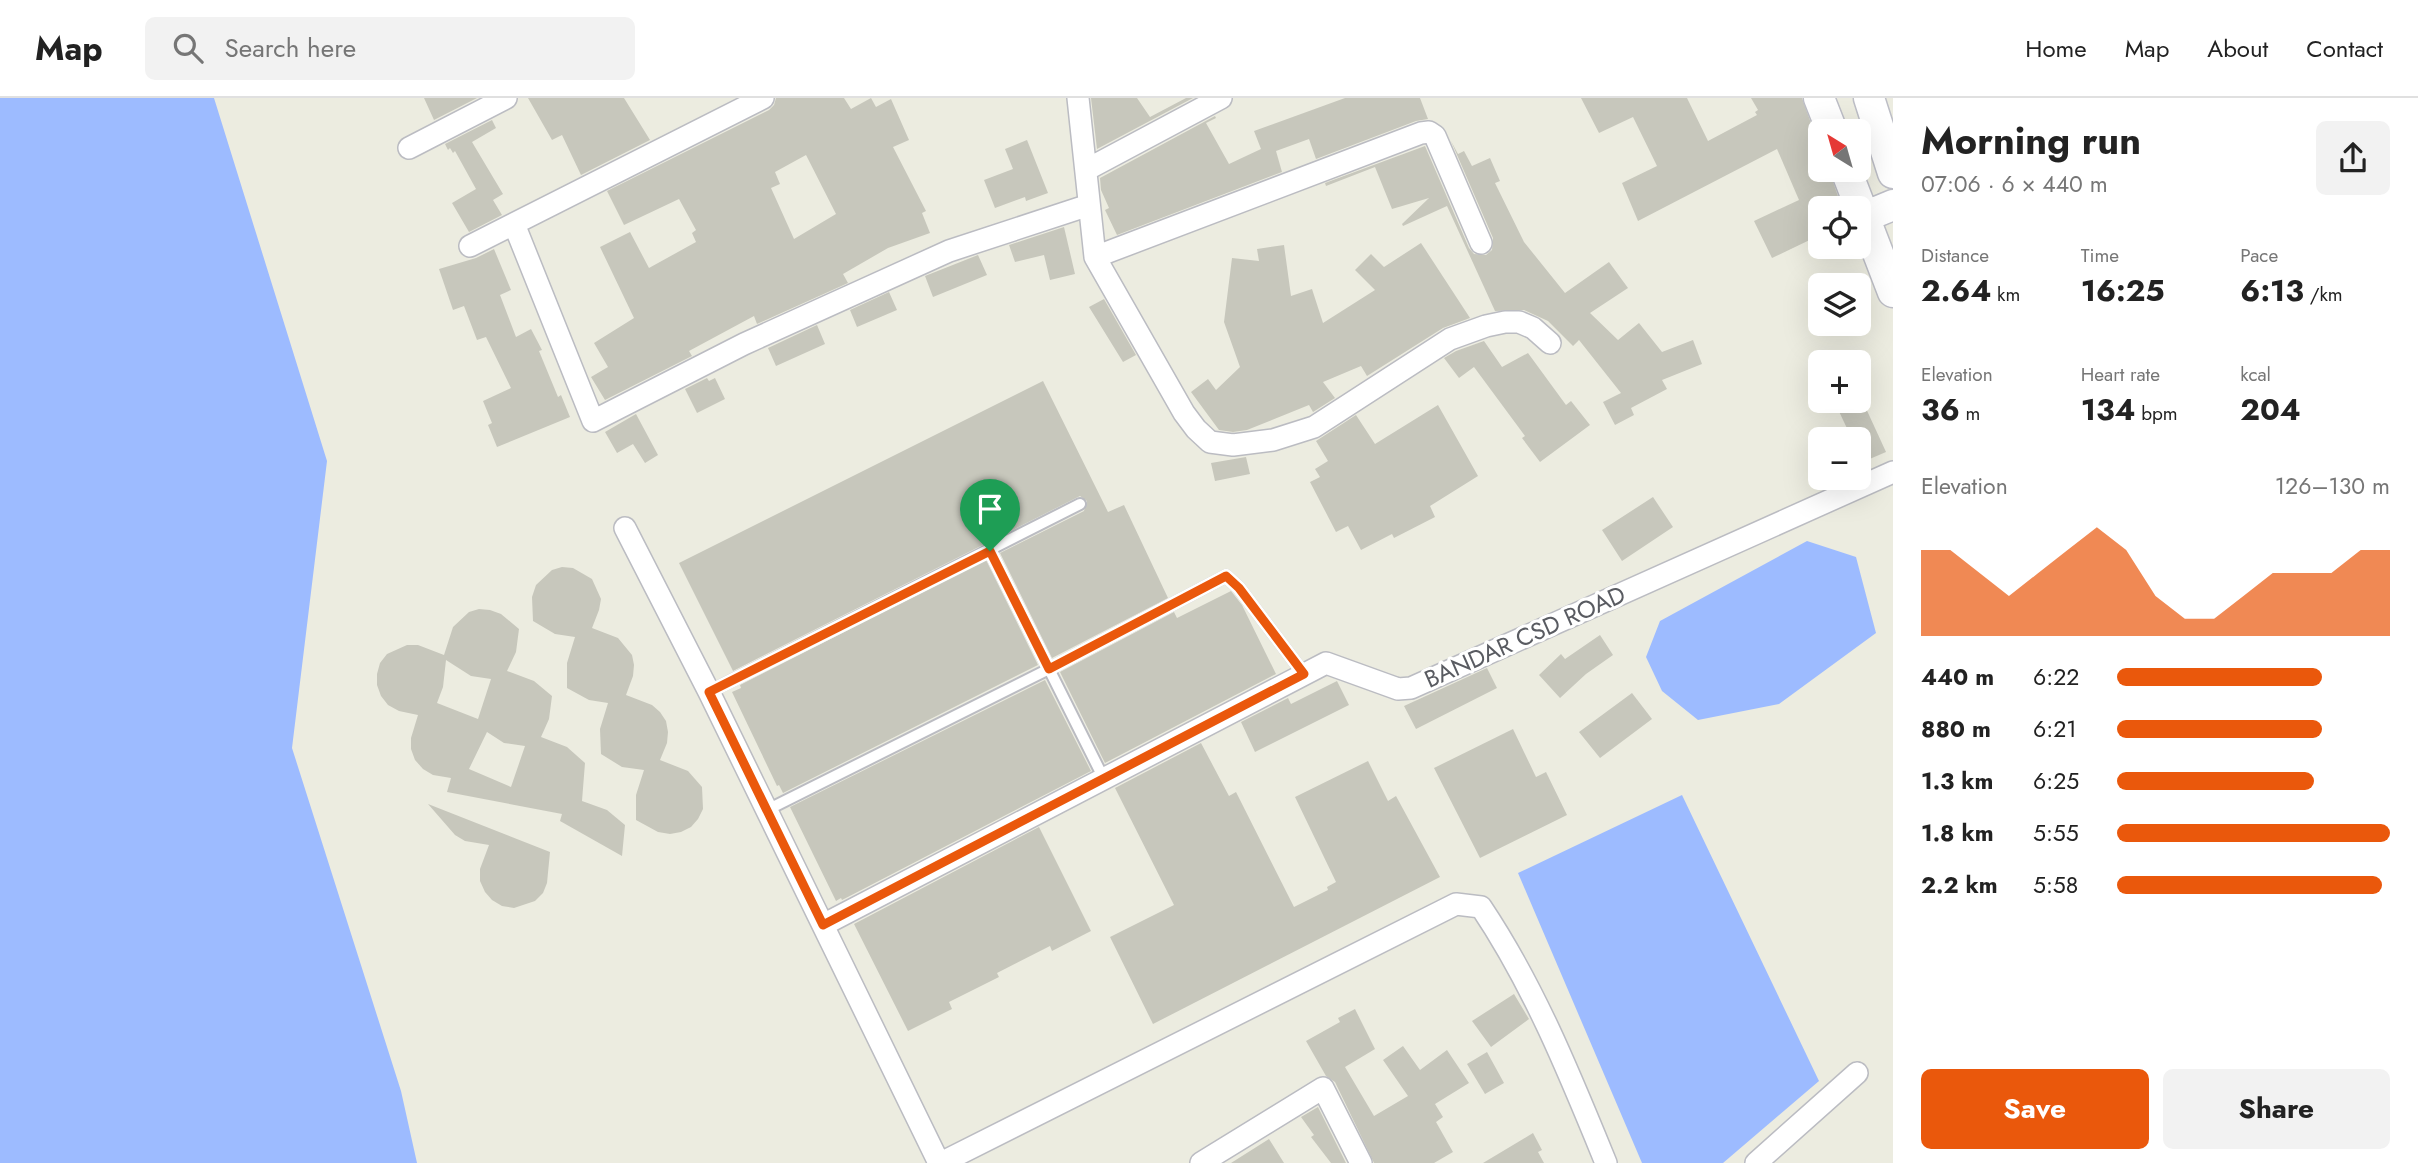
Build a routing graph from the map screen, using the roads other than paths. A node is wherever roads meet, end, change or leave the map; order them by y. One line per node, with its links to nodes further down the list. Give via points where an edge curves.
1 (506, 98): 8 (street)
2 (764, 98): 14 (street)
3 (1079, 98): 9 (street)
4 (1221, 98): 9 (street)
5 (1819, 98): 7 (main road)
6 (1869, 98): 10 (main road)
7 (1827, 119)
8 (409, 148)
9 (1086, 170): 11 (street)
10 (1893, 173)
11 (1089, 205): 14 (street, via 949,251 744,344 593,421); 18 (street)
12 (1893, 205): 13 (main road)
13 (1871, 214)
14 (514, 224): 17 (street)
15 (1871, 235): 19 (main road)
16 (1481, 243): 18 (street, via 1435,136 1429,132)
17 (470, 246)
18 (1095, 257): 20 (street, via 1184,414 1210,442 1233,446 1314,427 1450,339 1486,326 1519,322)
19 (1893, 292)
20 (1550, 343)
21 (1893, 472): 26 (street, BANDAR CSD ROAD, via 1411,688 1398,689 1327,663)
22 (1080, 504): 24 (lane)
23 (625, 528): 27 (street)
24 (990, 551): 25 (lane); 27 (lane)
25 (1049, 669): 26 (lane, via 1226,576); 28 (lane); 29 (lane)
26 (1304, 674): 28 (street, BANDAR CSD ROAD)
27 (709, 692): 29 (street)
28 (1104, 779): 30 (street, BANDAR CSD ROAD)
29 (767, 810): 30 (street)
30 (823, 925): 32 (street)
31 (1857, 1073): 36 (street)
32 (940, 1163): 35 (street, via 1456,904 1481,907 1503,941 1561,1055)
33 (1202, 1163): 34 (street, via 1323,1088)
34 (1362, 1163)
35 (1606, 1163)
36 (1756, 1163)

